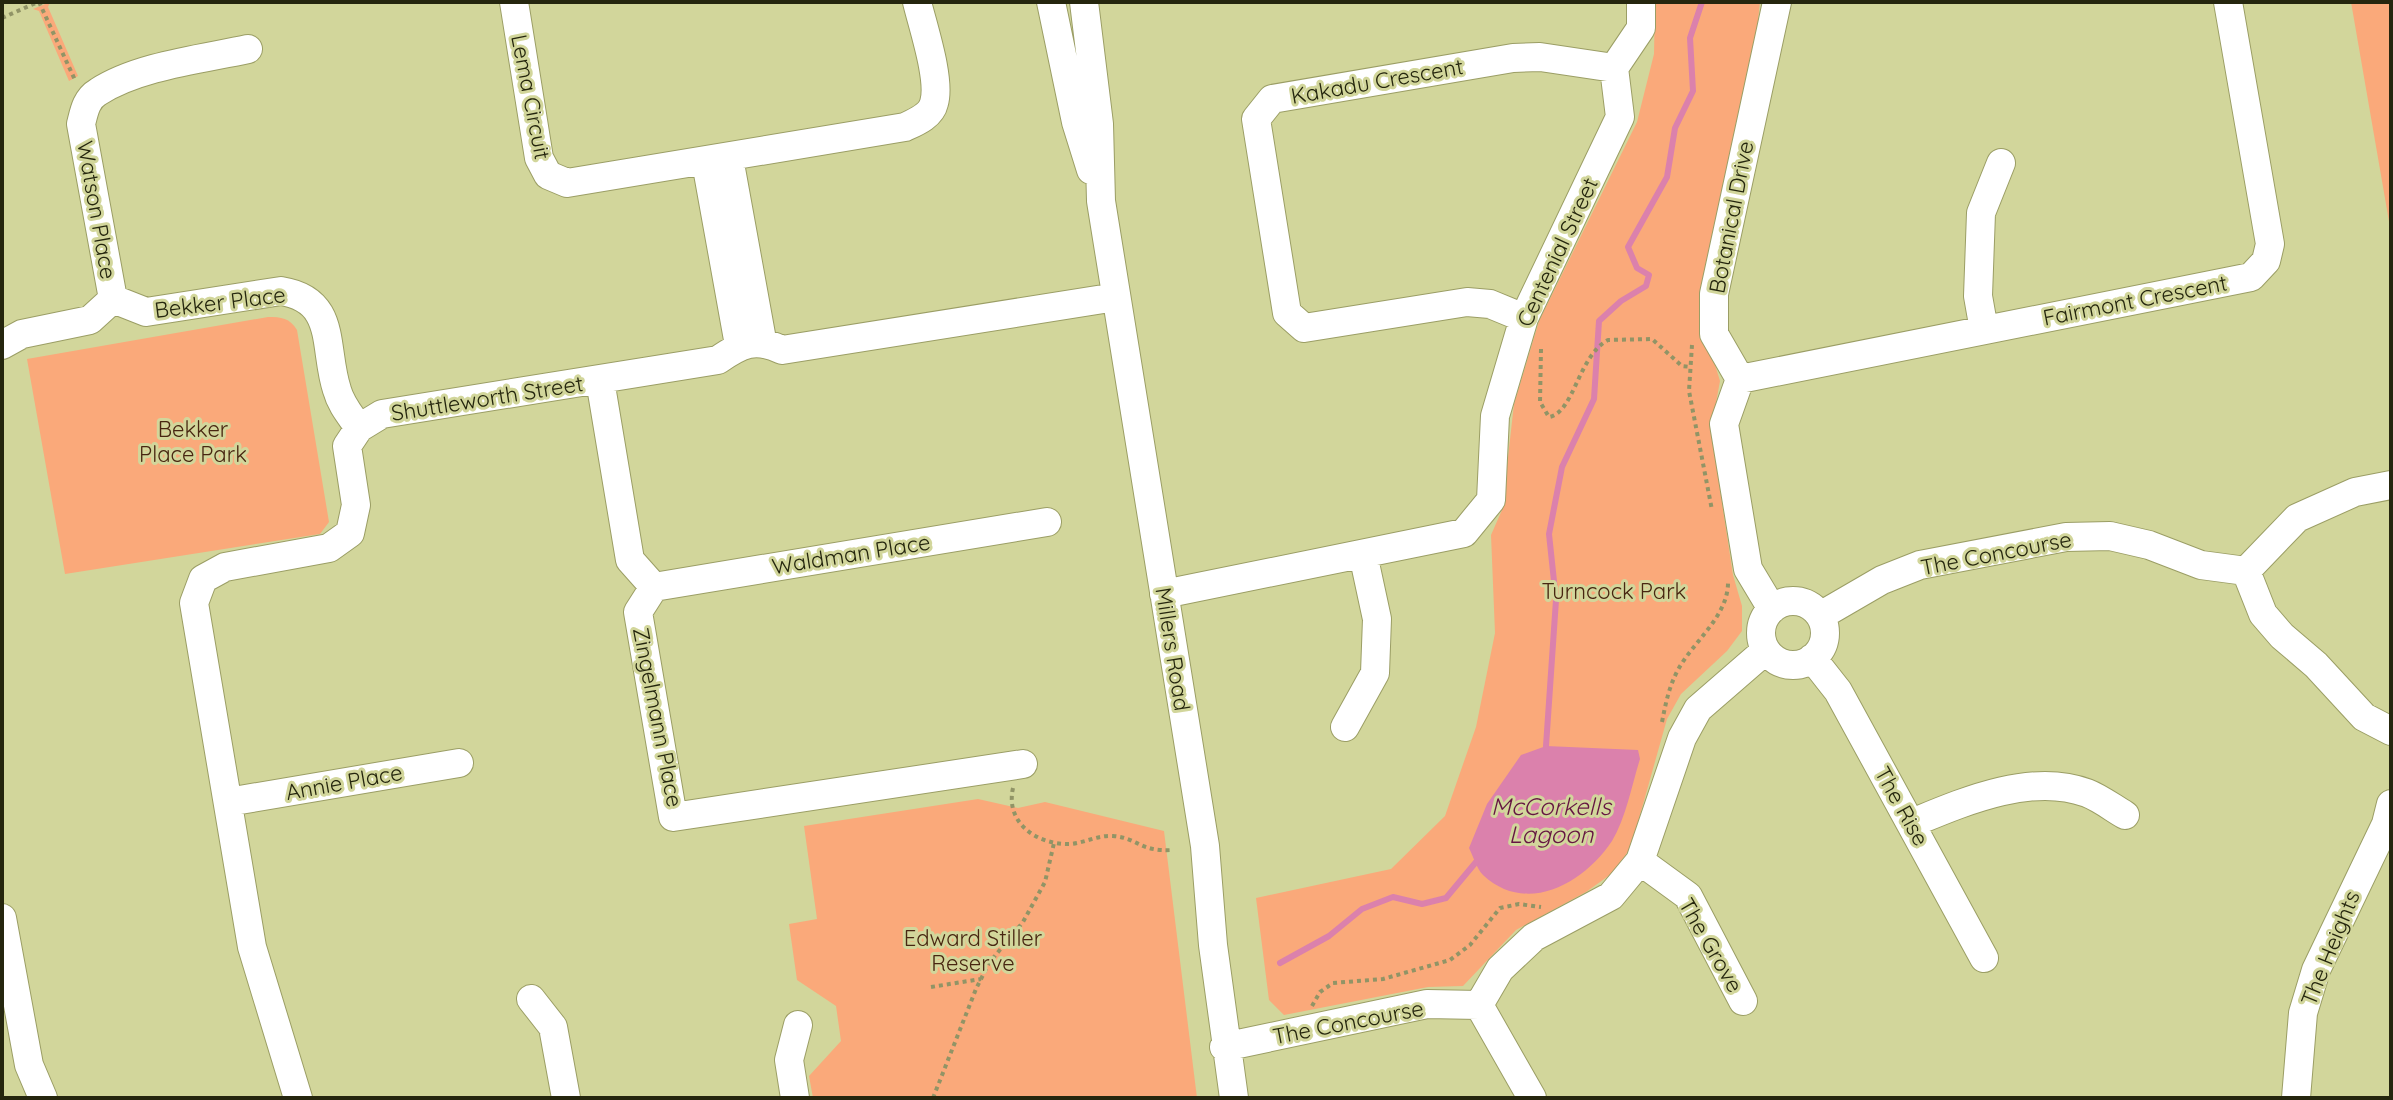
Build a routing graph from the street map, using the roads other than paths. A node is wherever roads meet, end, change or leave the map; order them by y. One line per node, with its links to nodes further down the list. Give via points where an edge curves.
1 (514, 2): 10 (street, Lema Circuit, via 539,158 548,175 567,183)
2 (917, 2): 10 (street, Lema Circuit, via 934,84 934,105 922,119 905,127)
3 (1051, 2): 12 (street, Millers Road, via 1076,122)
4 (1084, 2): 12 (street, Millers Road, via 1099,124)
5 (1641, 2): 9 (street, via 1641,28)
6 (1777, 2): 19 (street, Botanical Drive, via 1714,294 1714,334)
7 (2228, 2): 16 (street, Fairmont Crescent, via 2270,244 2266,261 2251,277)
8 (248, 49): 14 (street, Watson Place, via 156,69 98,91 88,102 81,124)
9 (1614, 68): 15 (street, Centenial Street, via 1620,117); 15 (street, Kakadu Crescent, via 1513,58 1272,99 1256,119 1287,313 1304,328 1467,302 1490,304)
10 (718, 160): 17 (street)
11 (2001, 163): 16 (street, via 1981,213 1978,296)
12 (1101, 201): 13 (street, Millers Road)
13 (1116, 297): 17 (street, via 782,350); 27 (street, Millers Road)
14 (113, 299): 18 (street, via 90,320 22,334); 21 (street, Bekker Place, via 146,312 281,291 298,294 323,318 335,386)
15 (1520, 329): 24 (street, Centenial Street, via 1495,416 1491,500 1464,533)
16 (1984, 330): 19 (street, Fairmont Crescent)
17 (750, 343): 20 (street, Shuttleworth Street, via 718,360)
18 (2, 345)
19 (1740, 379): 28 (street, via 1724,424 1748,569)
20 (600, 380): 21 (street, Shuttleworth Street, via 382,414); 26 (street, via 630,560)
21 (359, 428): 36 (street, via 347,446 356,505 350,533 329,548 225,567 203,579 194,603)
22 (2391, 485): 25 (street, via 2355,492 2297,518)
23 (1047, 522): 26 (street, Waldman Place)
24 (1363, 554): 27 (street, Centenial Street); 32 (street, via 1377,619 1375,673)
25 (2246, 571): 29 (street, The Concourse, via 2201,565 2110,536 2066,537 1920,565); 33 (street, via 2263,614 2282,636 2364,717)
26 (654, 587): 35 (street, Zingelmann Place, via 638,612 673,817)
27 (1164, 594): 47 (street, Millers Road, via 1205,846)
28 (1772, 609): 29 (street, via 1794,601 1809,605); 30 (street, via 1761,628)
29 (1820, 616): 31 (street, via 1825,638)
30 (1766, 650): 31 (street, via 1788,665); 40 (street, via 1698,709 1682,738)
31 (1812, 658): 39 (street, The Rise, via 1838,691)
32 (1345, 727)
33 (2391, 731)
34 (459, 763): 36 (street, Annie Place)
35 (1023, 764)
36 (228, 802): 49 (street, via 258,969)
37 (2391, 804): 54 (street, The Heights, via 2316,970 2298,1048)
38 (2125, 815): 39 (street, via 2087,793 2048,786 2000,793)
39 (1912, 823): 42 (street, The Rise)
40 (1640, 861): 44 (street, The Grove, via 1688,896); 45 (street, via 1611,896 1534,937 1500,969)
41 (2, 918): 48 (street, via 29,1065)
42 (1984, 958)
43 (531, 999): 50 (street, via 553,1027)
44 (1743, 1001)
45 (1479, 1005): 47 (street, The Concourse, via 1427,1004); 53 (street)
46 (798, 1025): 51 (street, via 789,1060)
47 (1224, 1047): 52 (street, Millers Road)
48 (43, 1098)
49 (298, 1098)
50 (566, 1098)
51 (795, 1098)
52 (1234, 1098)
53 (1532, 1098)
54 (2296, 1098)

